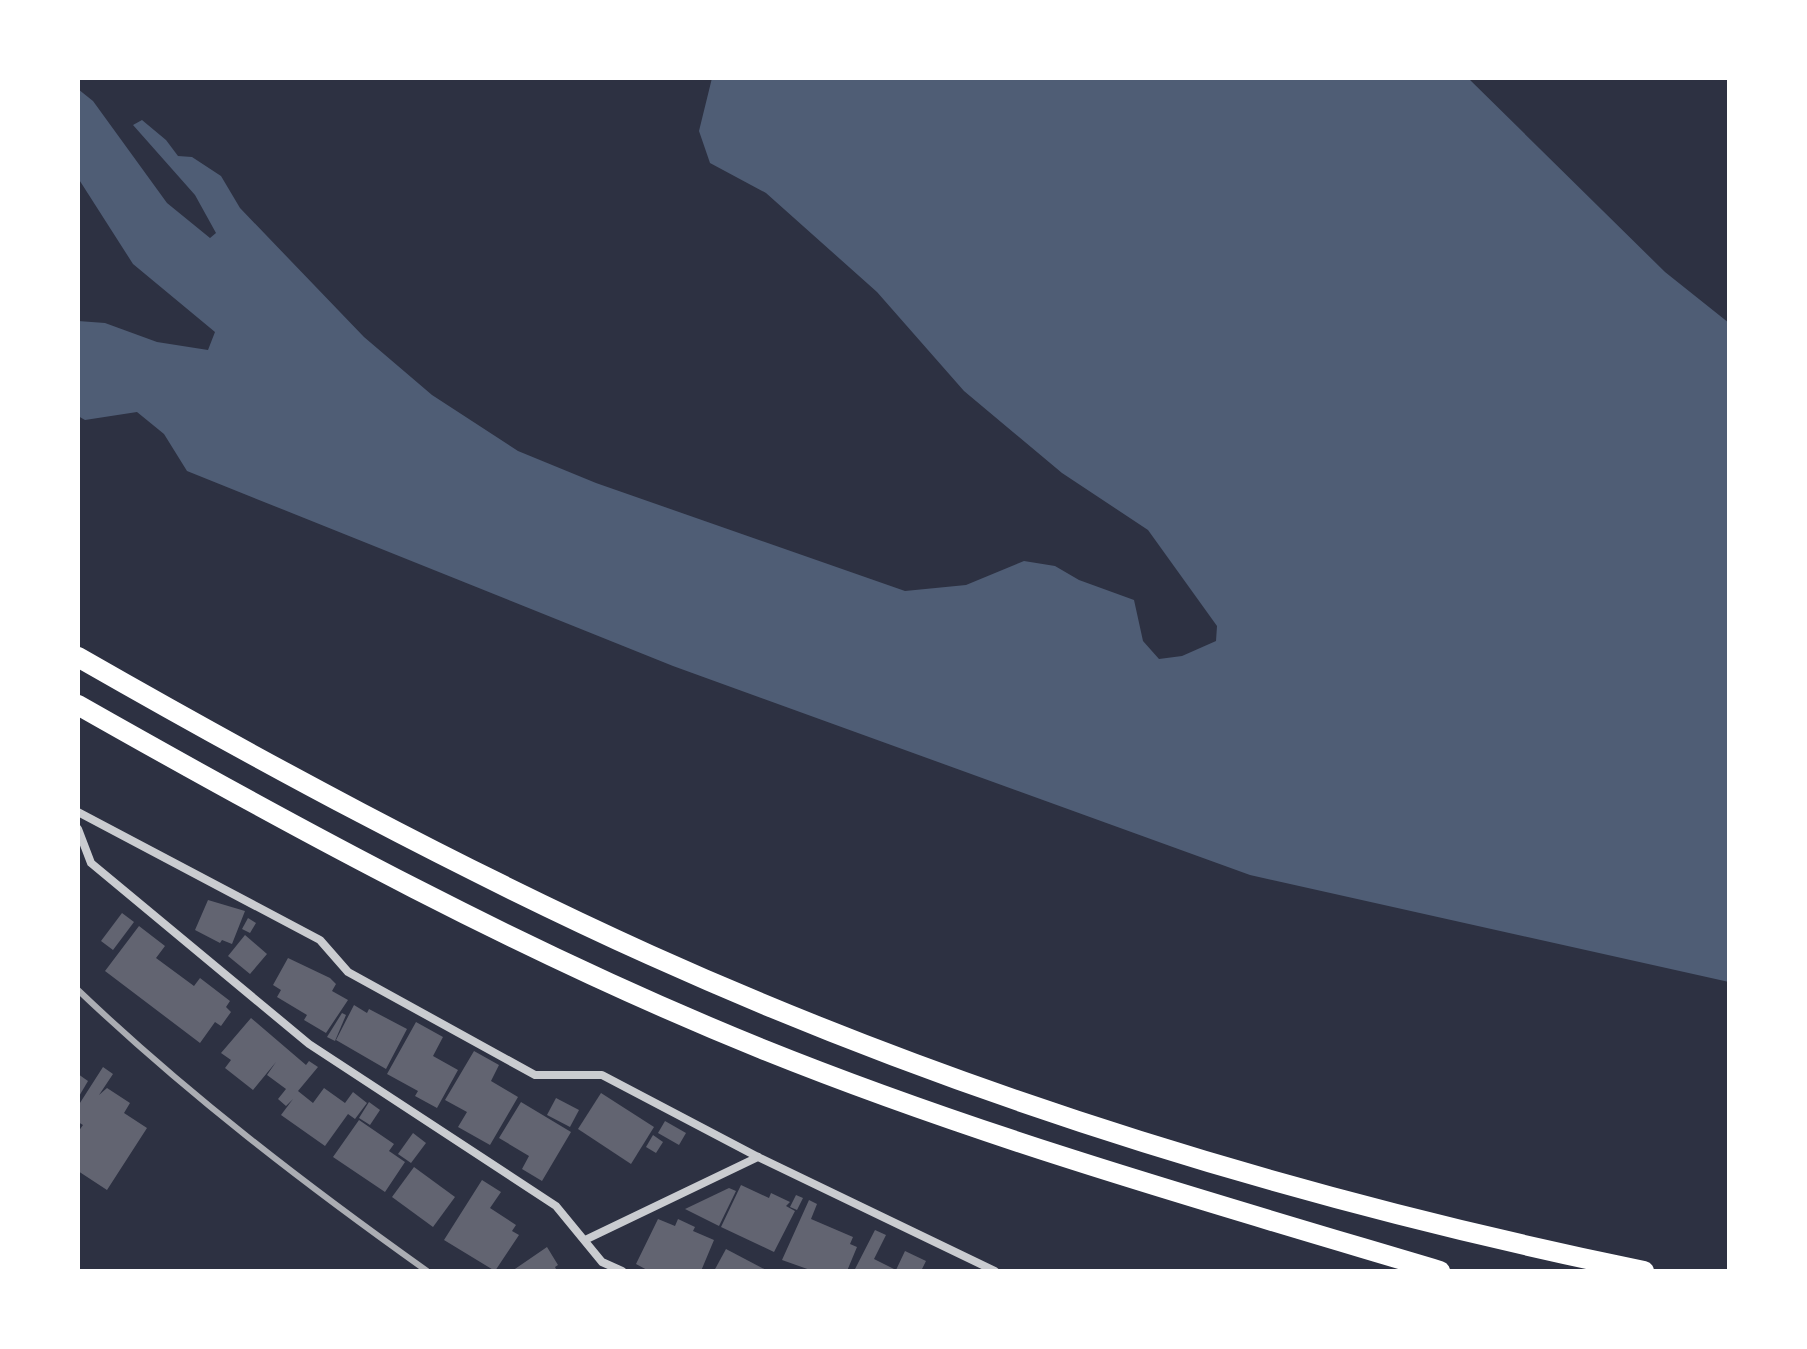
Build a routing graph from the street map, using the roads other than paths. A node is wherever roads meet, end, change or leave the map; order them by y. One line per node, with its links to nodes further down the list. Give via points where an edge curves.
1 (78, 657): 10 (main road, via 274,770 467,869 652,956 817,1025 1026,1104 1264,1178 1506,1242)
2 (78, 705): 9 (main road, via 434,899 760,1048 957,1123)
3 (78, 812): 5 (street, via 320,940 348,972 535,1075 602,1075)
4 (78, 829): 6 (street, via 91,863 309,1044 556,1206)
5 (758, 1157): 6 (street); 8 (street)
6 (585, 1240): 7 (street, via 602,1262)
7 (622, 1271)
8 (995, 1271)
9 (1440, 1271)
10 (1644, 1271)

